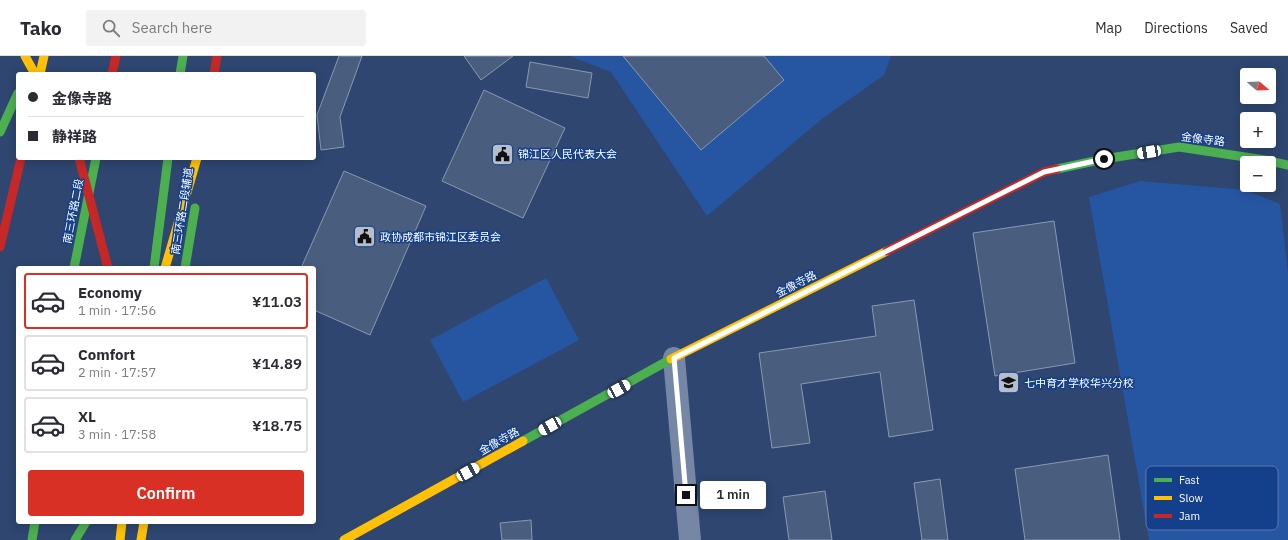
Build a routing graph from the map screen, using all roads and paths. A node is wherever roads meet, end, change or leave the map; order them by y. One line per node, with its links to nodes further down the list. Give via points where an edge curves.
1 (25, 56): 8 (main road, bridge)
2 (35, 56): 7 (main road)
3 (44, 56): 9 (main road)
4 (116, 56): 10 (main road)
5 (183, 56): 11 (main road)
6 (217, 56): 12 (main road)
7 (28, 72)
8 (34, 72)
9 (40, 72)
10 (112, 72)
11 (180, 72)
12 (214, 72)
13 (16, 97): 14 (main road)
14 (0, 132)
15 (21, 160): 24 (main road)
16 (80, 160): 26 (main road, bridge)
17 (96, 160): 25 (main road, 南三环路二段)
18 (168, 160): 27 (main road)
19 (196, 160): 28 (main road)
20 (202, 160): 22 (main road, 南三环路二段辅道)
21 (1288, 165): 30 (main road, 金像寺路, via 1179,147 1044,172)
22 (198, 186)
23 (196, 200): 29 (main road, 南三环路二段辅道)
24 (0, 247)
25 (74, 266)
26 (107, 266)
27 (154, 266)
28 (167, 266)
29 (185, 266)
30 (674, 358): 41 (main road, 金像寺路); 42 (street)
31 (35, 524): 37 (main road)
32 (85, 524): 38 (main road)
33 (92, 524): 36 (main road)
34 (122, 524): 39 (main road)
35 (144, 524): 40 (main road)
36 (91, 534)
37 (32, 540)
38 (75, 540)
39 (120, 540)
40 (141, 540)
41 (344, 540)
42 (690, 540)

